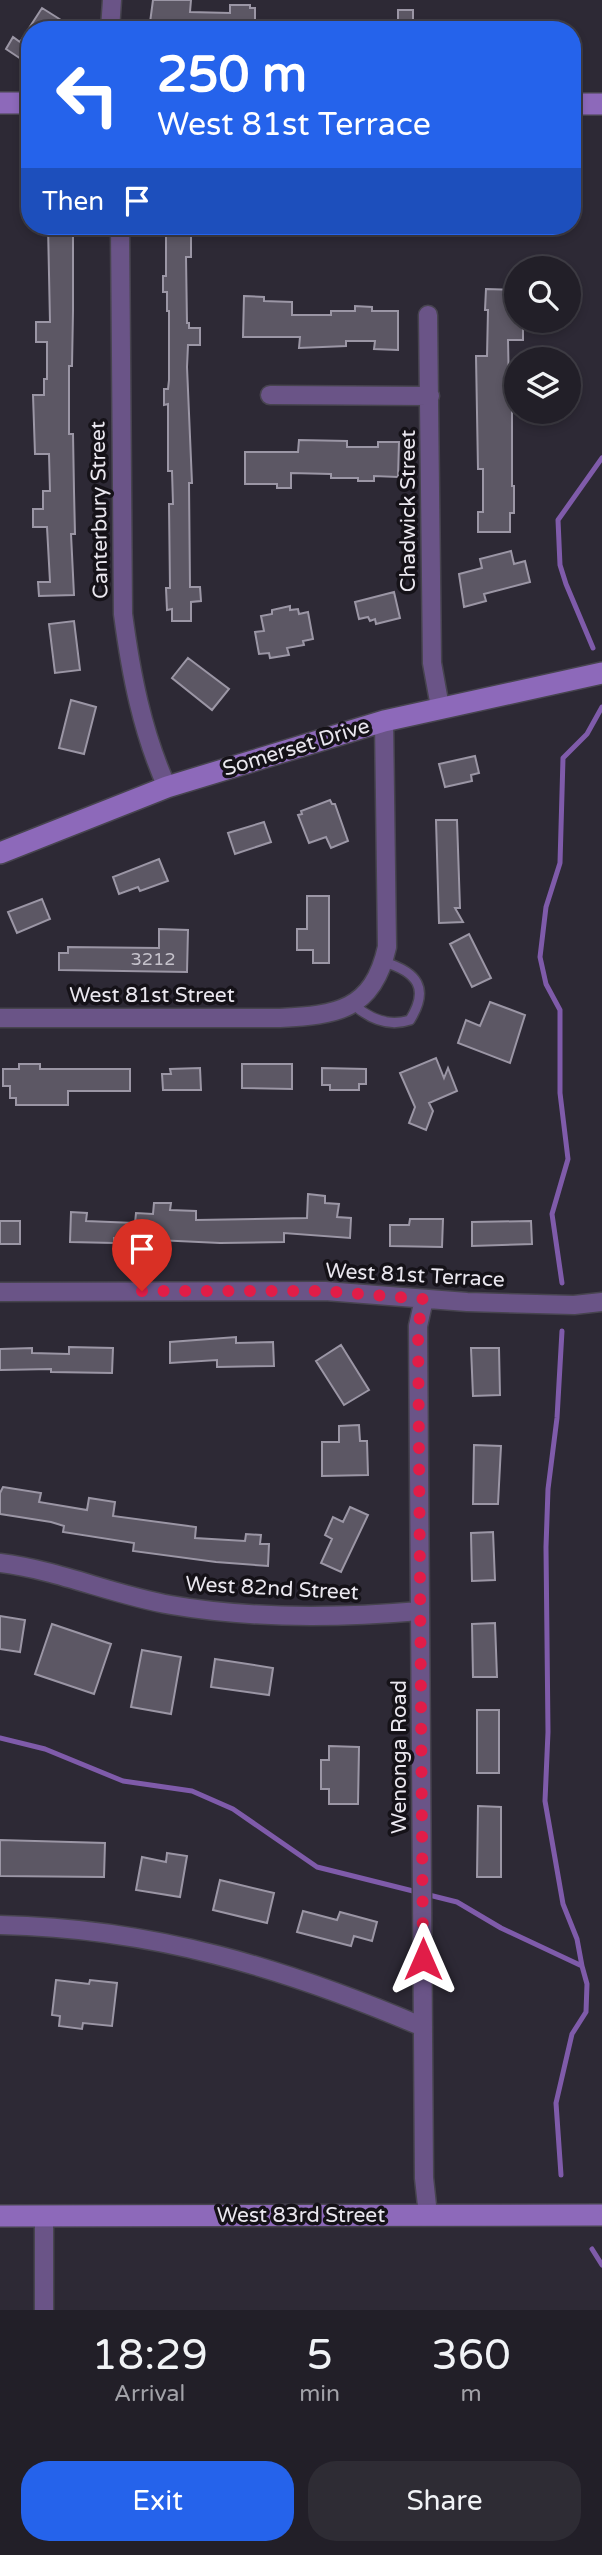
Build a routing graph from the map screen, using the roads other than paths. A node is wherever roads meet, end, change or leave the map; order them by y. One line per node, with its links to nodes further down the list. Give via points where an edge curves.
1 (112, 0): 2 (street)
2 (111, 21)
3 (0, 103): 4 (street)
4 (21, 103)
5 (581, 104): 6 (street)
6 (602, 104)
7 (120, 235): 14 (street, Canterbury Street, via 123,614 141,716)
8 (428, 315): 10 (street, Chadwick Street)
9 (270, 395): 10 (street)
10 (430, 396): 12 (street, Chadwick Street, via 432,663)
11 (602, 673): 12 (street, Somerset Drive)
12 (440, 707): 13 (street, Somerset Drive)
13 (384, 721): 14 (street, Somerset Drive); 16 (street)
14 (167, 787): 15 (street, Somerset Drive)
15 (0, 853)
16 (384, 962): 17 (street); 17 (lane, via 403,968 422,992 410,1020 396,1024 363,1013)
17 (354, 1005): 18 (street, West 81st Street, via 304,1017)
18 (0, 1018)
19 (0, 1292): 20 (street, West 81st Terrace, via 325,1291)
20 (424, 1299): 21 (street, West 81st Terrace); 23 (street, Wenonga Road, via 418,1326)
21 (602, 1302)
22 (0, 1563): 23 (street, West 82nd Street, via 157,1602 220,1612 299,1616)
23 (420, 1611): 25 (street, Wenonga Road)
24 (0, 1925): 25 (street, via 96,1932 257,1964)
25 (423, 2027): 26 (street, Wenonga Road, via 424,2178)
26 (429, 2215): 27 (street, West 83rd Street); 29 (street, West 83rd Street)
27 (602, 2215)
28 (0, 2216): 29 (street, West 83rd Street)
29 (44, 2216): 30 (street)
30 (44, 2310)

